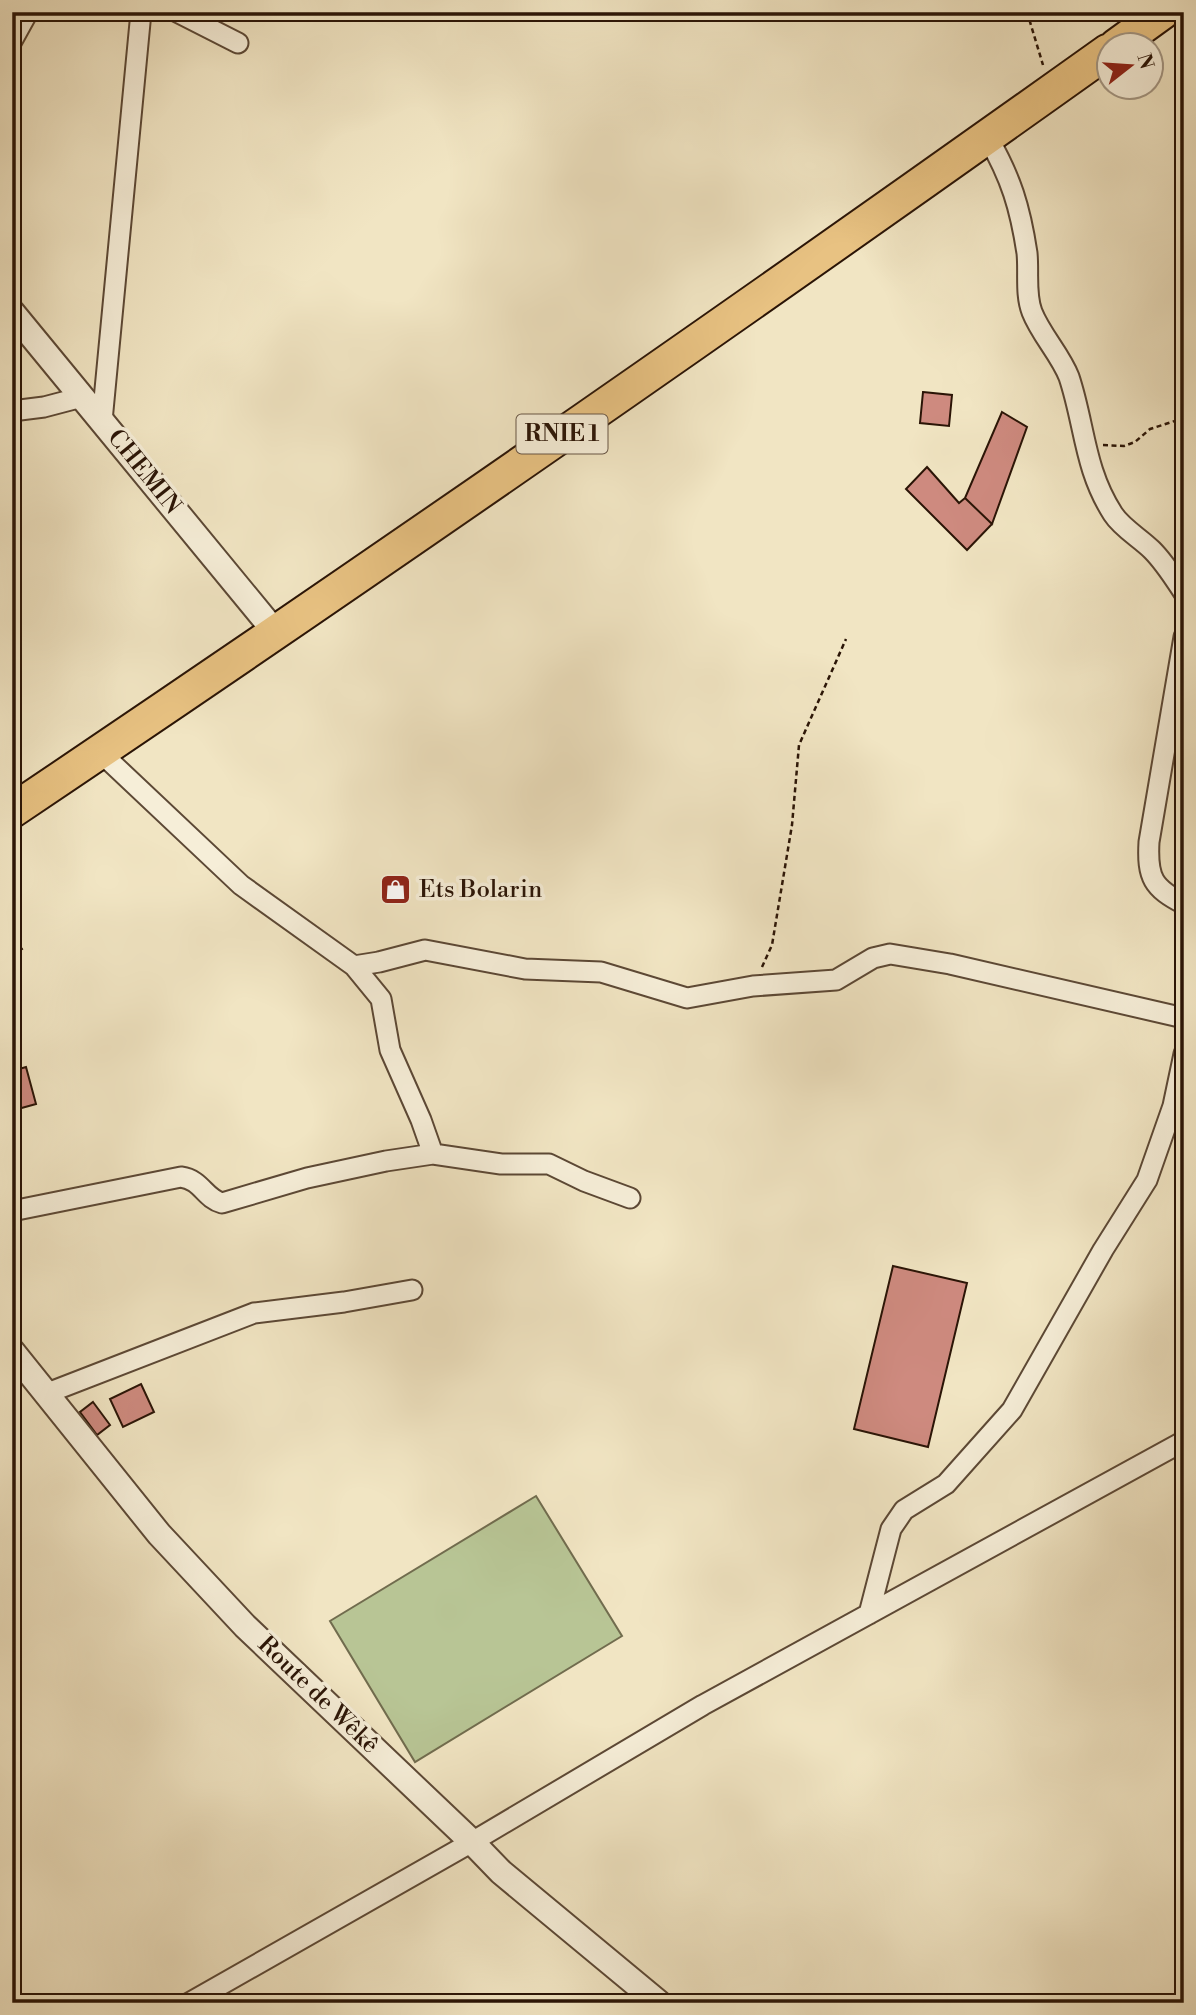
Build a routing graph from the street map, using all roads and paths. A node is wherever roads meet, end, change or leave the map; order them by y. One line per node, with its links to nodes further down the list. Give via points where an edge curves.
1 (29, 12): 8 (street)
2 (141, 12): 17 (street)
3 (177, 12): 6 (street)
4 (1027, 12): 11 (path)
5 (1163, 12): 7 (highway)
6 (205, 19): 9 (street)
7 (1135, 32)
8 (12, 41)
9 (238, 43)
10 (1094, 61): 11 (highway, RNIE 1)
11 (1051, 92): 12 (highway, RNIE 1)
12 (988, 138): 18 (street, via 1018,204 1032,311 1067,373); 20 (highway, RNIE 1)
13 (12, 312): 14 (street, CHEMIN)
14 (82, 397): 15 (street); 17 (street, CHEMIN)
15 (12, 411)
16 (1184, 418): 18 (path, via 1150,429 1124,446)
17 (102, 421): 20 (street, CHEMIN)
18 (1085, 445): 19 (street, via 1100,492 1115,517 1154,552)
19 (1184, 593)
20 (276, 633): 23 (highway, RNIE 1)
21 (1184, 637): 25 (street, via 1148,863 1152,880 1163,893)
22 (846, 639): 27 (path, via 799,745 792,825 772,945)
23 (100, 752): 24 (highway, RNIE 1); 26 (street, via 241,884)
24 (12, 811)
25 (1184, 904)
26 (354, 966): 27 (street, via 425,950 525,969 601,972 687,998); 30 (street, via 381,999 390,1050)
27 (753, 986): 28 (street, via 836,980 873,958 890,954)
28 (1184, 1017)
29 (1184, 1054): 37 (street, via 1173,1105 1147,1180 1012,1410 946,1484 904,1510 891,1529)
30 (433, 1154): 31 (street, via 501,1164 549,1164); 32 (street, via 307,1178 222,1203 192,1179 181,1177)
31 (630, 1198)
32 (12, 1211)
33 (412, 1290): 35 (street, via 254,1313)
34 (12, 1351): 35 (street, Route de Wêkê)
35 (45, 1394): 38 (street, Route de Wêkê, via 159,1534 245,1626)
36 (1184, 1441): 37 (street)
37 (869, 1614): 38 (street, via 703,1705)
38 (472, 1842): 39 (street); 40 (street, Route de Wêkê, via 501,1872)
39 (189, 2003)
40 (659, 2003)

